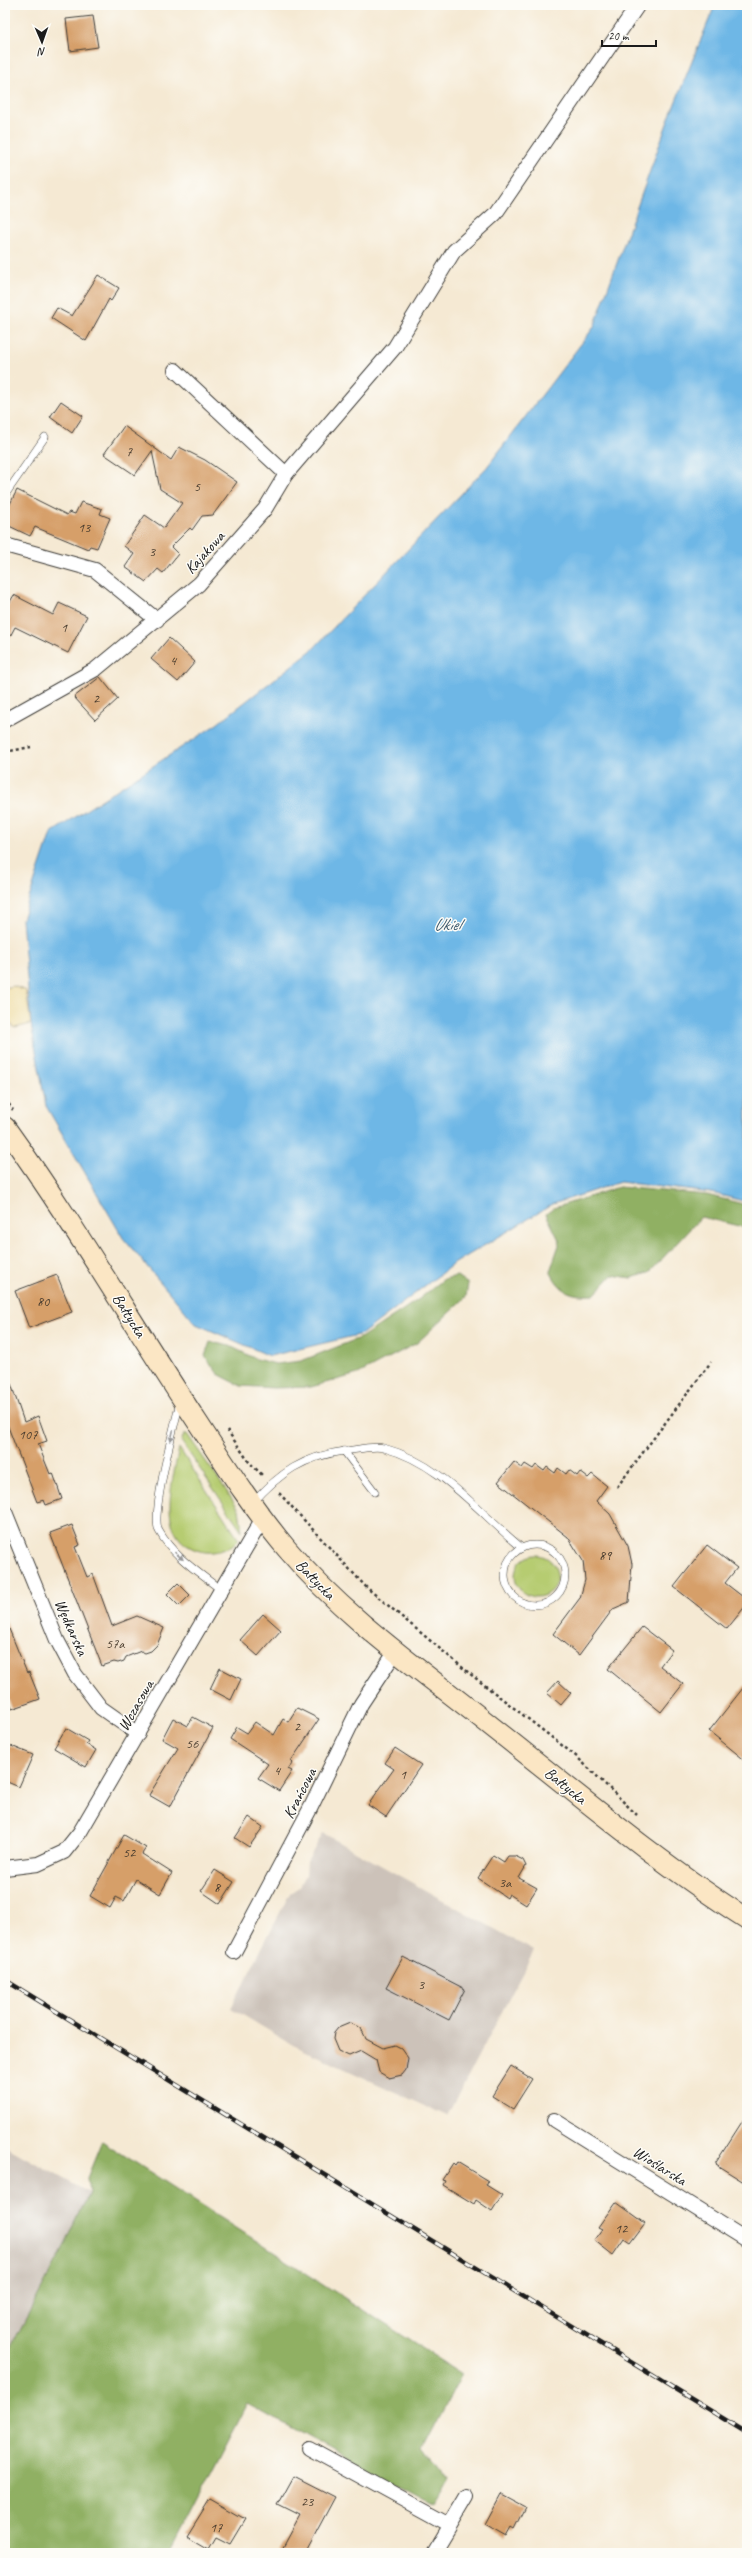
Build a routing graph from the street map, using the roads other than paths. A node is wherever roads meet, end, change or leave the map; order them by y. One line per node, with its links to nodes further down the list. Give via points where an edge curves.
1 (638, 5): 4 (street, Kajakowa, via 495,214 454,251 395,347)
2 (175, 370): 4 (street)
3 (45, 436): 5 (lane)
4 (286, 474): 7 (street, Kajakowa, via 265,509 199,584)
5 (5, 495)
6 (5, 545): 7 (street, via 95,570)
7 (157, 620): 8 (street, Kajakowa, via 96,669)
8 (5, 720)
9 (10, 1119): 10 (main road, Bałtycka, via 52,1193)
10 (182, 1398): 13 (main road, Bałtycka); 16 (lane, one-way to 16, via 158,1506 157,1529 175,1554)
11 (344, 1451): 12 (lane); 13 (lane, via 322,1453 271,1483); 15 (lane, via 382,1447 424,1464 472,1502)
12 (376, 1492)
13 (258, 1511): 16 (street, Wczasowa); 17 (main road, Bałtycka, via 318,1583)
14 (5, 1512): 18 (street, Wędkarska, via 57,1640 75,1674 101,1708)
15 (522, 1548): 15 (lane, via 532,1545 546,1548 558,1555 563,1564 565,1578 560,1592 545,1604 525,1604 516,1599 507,1586 505,1572 508,1562)
16 (220, 1589): 18 (street, Wczasowa)
17 (396, 1651): 20 (main road, Bałtycka, via 616,1826); 21 (street, Krańcowa, via 361,1704 310,1809)
18 (138, 1734): 19 (street, Wczasowa, via 98,1803 64,1852 38,1864)
19 (5, 1868)
20 (747, 1919)
21 (234, 1952)
22 (554, 2120): 23 (street, Wioślarska)
23 (747, 2240)
24 (309, 2448): 26 (street)
25 (467, 2496): 26 (street)
26 (448, 2524): 27 (street)
27 (433, 2553)

